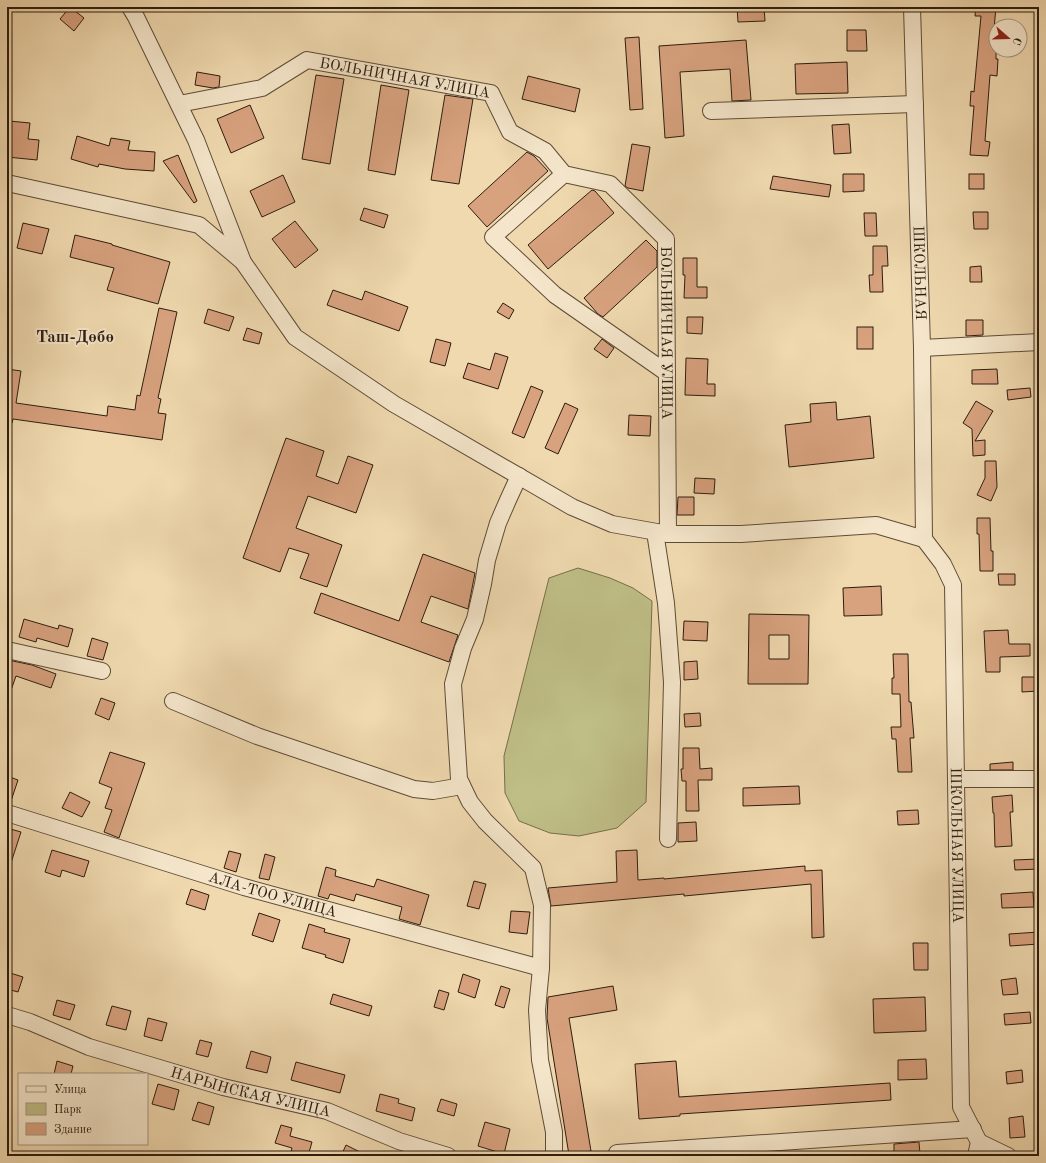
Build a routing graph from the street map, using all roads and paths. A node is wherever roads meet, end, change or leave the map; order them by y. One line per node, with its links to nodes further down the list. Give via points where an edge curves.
1 (130, 7): 3 (street)
2 (912, 7): 4 (street, ШКОЛЬНАЯ)
3 (179, 104): 6 (street, БОЛЬНИЧНАЯ УЛИЦА, via 262,88 307,60 452,86 490,93 510,132 545,152); 8 (street, via 196,140)
4 (914, 104): 5 (street); 10 (street, ШКОЛЬНАЯ)
5 (711, 111)
6 (564, 174): 11 (street, БОЛЬНИЧНАЯ УЛИЦА, via 610,184 666,239); 11 (street, via 493,237 555,295)
7 (8, 187): 8 (street, via 199,225)
8 (243, 262): 12 (street, via 295,337 394,404)
9 (1039, 342): 10 (street)
10 (922, 348): 14 (street, ШКОЛЬНАЯ)
11 (667, 373): 13 (street, БОЛЬНИЧНАЯ УЛИЦА)
12 (519, 476): 13 (street, via 572,507 612,524); 20 (street, via 498,523 474,619 453,684 459,779)
13 (662, 533): 14 (street, via 741,534 876,525); 22 (street, БОЛЬНИЧНАЯ УЛИЦА, via 672,682)
14 (924, 539): 18 (street, ШКОЛЬНАЯ УЛИЦА, via 943,564 953,585)
15 (7, 650): 16 (street)
16 (102, 671)
17 (173, 701): 20 (street, via 257,736 414,789 433,791)
18 (956, 779): 19 (street); 25 (street, ШКОЛЬНАЯ УЛИЦА, via 961,1107)
19 (1039, 779)
20 (462, 786): 23 (street, via 470,802 485,821 532,868 542,905)
21 (7, 813): 23 (street, АЛА-ТОО УЛИЦА, via 244,887)
22 (668, 839)
23 (541, 968): 28 (street, via 537,1010 540,1060 554,1132)
24 (7, 1015): 27 (street, НАРЫНСКАЯ УЛИЦА, via 88,1047 224,1087 327,1111 399,1141)
25 (976, 1143): 26 (street); 29 (street)
26 (617, 1154)
27 (448, 1156)
28 (554, 1156)
29 (1008, 1156)

